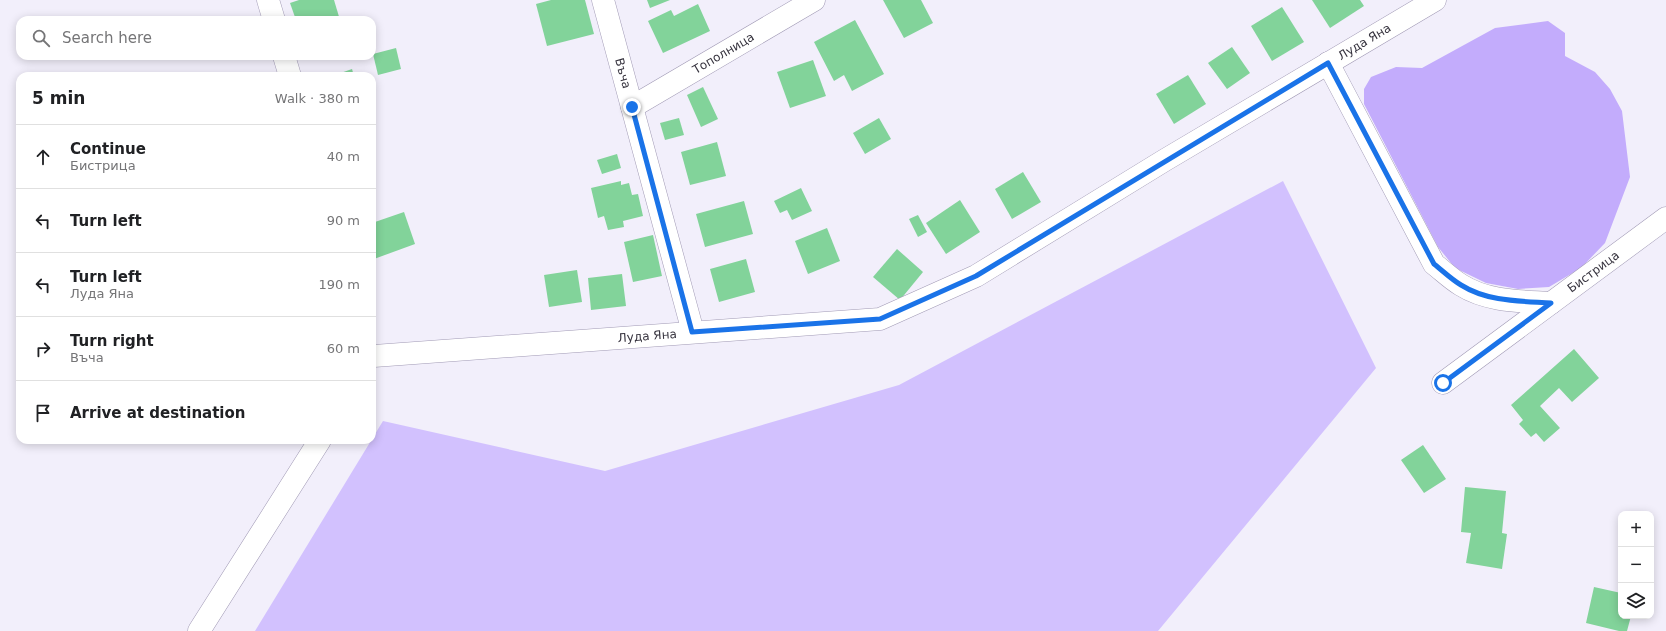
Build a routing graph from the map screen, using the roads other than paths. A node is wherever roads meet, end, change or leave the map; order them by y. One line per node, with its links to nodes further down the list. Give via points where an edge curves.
1 (268, 0): 5 (street)
2 (603, 0): 9 (street, Въча)
3 (814, 0): 9 (street, Тополница)
4 (1435, 0): 7 (street, Луда Яна)
5 (273, 16)
6 (285, 60): 8 (street)
7 (1328, 63): 11 (street, via 1434,264 1461,286 1487,297); 12 (street, Луда Яна, via 976,276 880,319)
8 (289, 72)
9 (632, 107): 12 (street, Въча)
10 (1666, 218): 11 (street, Бистрица)
11 (1551, 303): 14 (street, Бистрица)
12 (692, 332): 13 (street, Луда Яна)
13 (376, 355)
14 (1443, 383)
15 (317, 444): 16 (street)
16 (199, 631)

